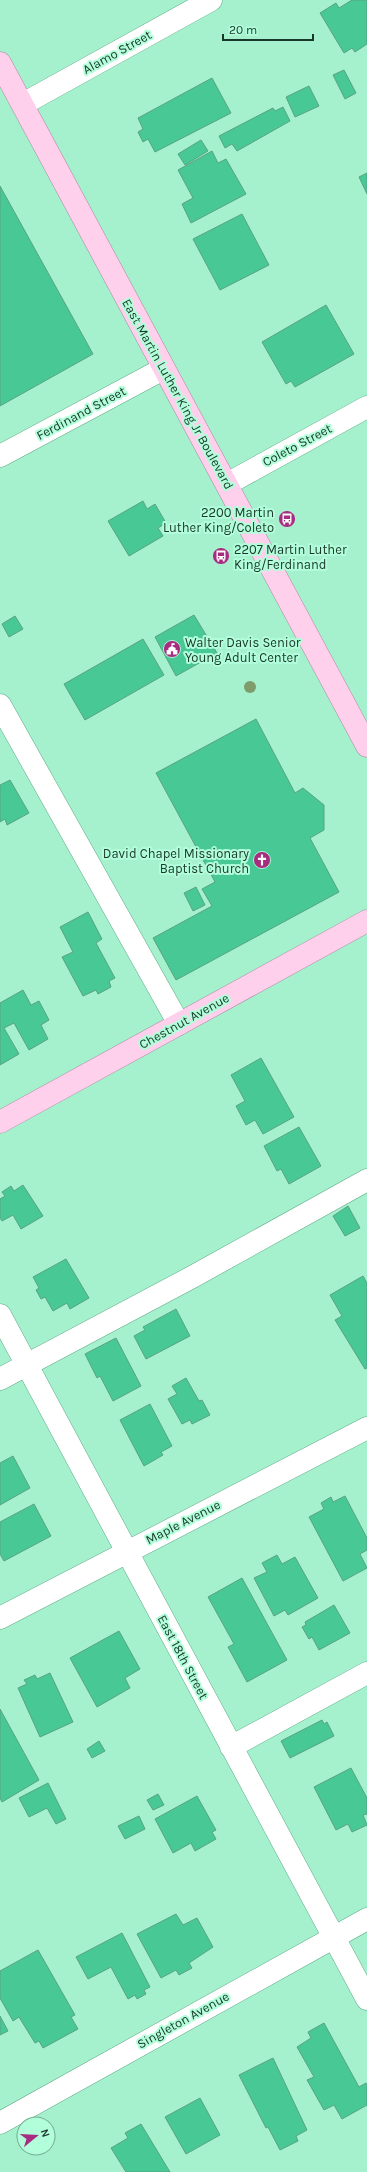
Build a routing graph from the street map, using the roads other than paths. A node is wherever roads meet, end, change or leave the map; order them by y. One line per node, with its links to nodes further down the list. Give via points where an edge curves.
1 (211, 0): 3 (street, Alamo Street)
2 (0, 63): 3 (main road, East Martin Luther King Jr Boulevard)
3 (23, 104): 4 (main road, East Martin Luther King Jr Boulevard)
4 (163, 369): 6 (street, Ferdinand Street); 7 (main road, East Martin Luther King Jr Boulevard)
5 (367, 408): 7 (street, Coleto Street)
6 (0, 456)
7 (227, 484): 9 (main road, East Martin Luther King Jr Boulevard)
8 (0, 705): 11 (street)
9 (367, 746)
10 (367, 921): 11 (main road, Chestnut Avenue)
11 (179, 1024): 12 (main road, Chestnut Avenue)
12 (0, 1122)
13 (367, 1180): 15 (street, via 194,1276)
14 (0, 1315): 15 (street, East 18th Street)
15 (25, 1365): 16 (street); 18 (street, East 18th Street)
16 (0, 1379)
17 (367, 1428): 18 (street, Maple Avenue)
18 (126, 1552): 19 (street, Maple Avenue); 21 (street, East 18th Street)
19 (0, 1618)
20 (367, 1673): 21 (street)
21 (231, 1747): 23 (street, East 18th Street)
22 (367, 1919): 23 (street, Singleton Avenue)
23 (333, 1937): 24 (street, East 18th Street); 25 (street, Singleton Avenue)
24 (367, 1999)
25 (0, 2122)

